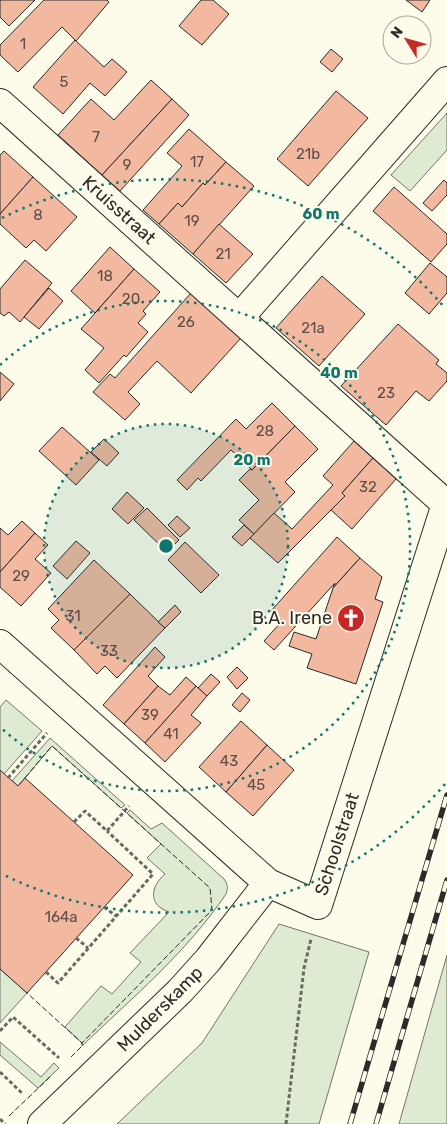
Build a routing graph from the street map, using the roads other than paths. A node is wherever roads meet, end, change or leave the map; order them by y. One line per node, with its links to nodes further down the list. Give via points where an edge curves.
1 (447, 81): 3 (street)
2 (0, 103): 3 (street, Kruisstraat)
3 (239, 318): 4 (street, Kruisstraat)
4 (447, 505): 6 (street, Schoolstraat, via 318,905)
5 (0, 644): 6 (street, Schoolstraat)
6 (268, 884): 7 (street, Mulderskamp, via 180,991)
7 (42, 1124)

